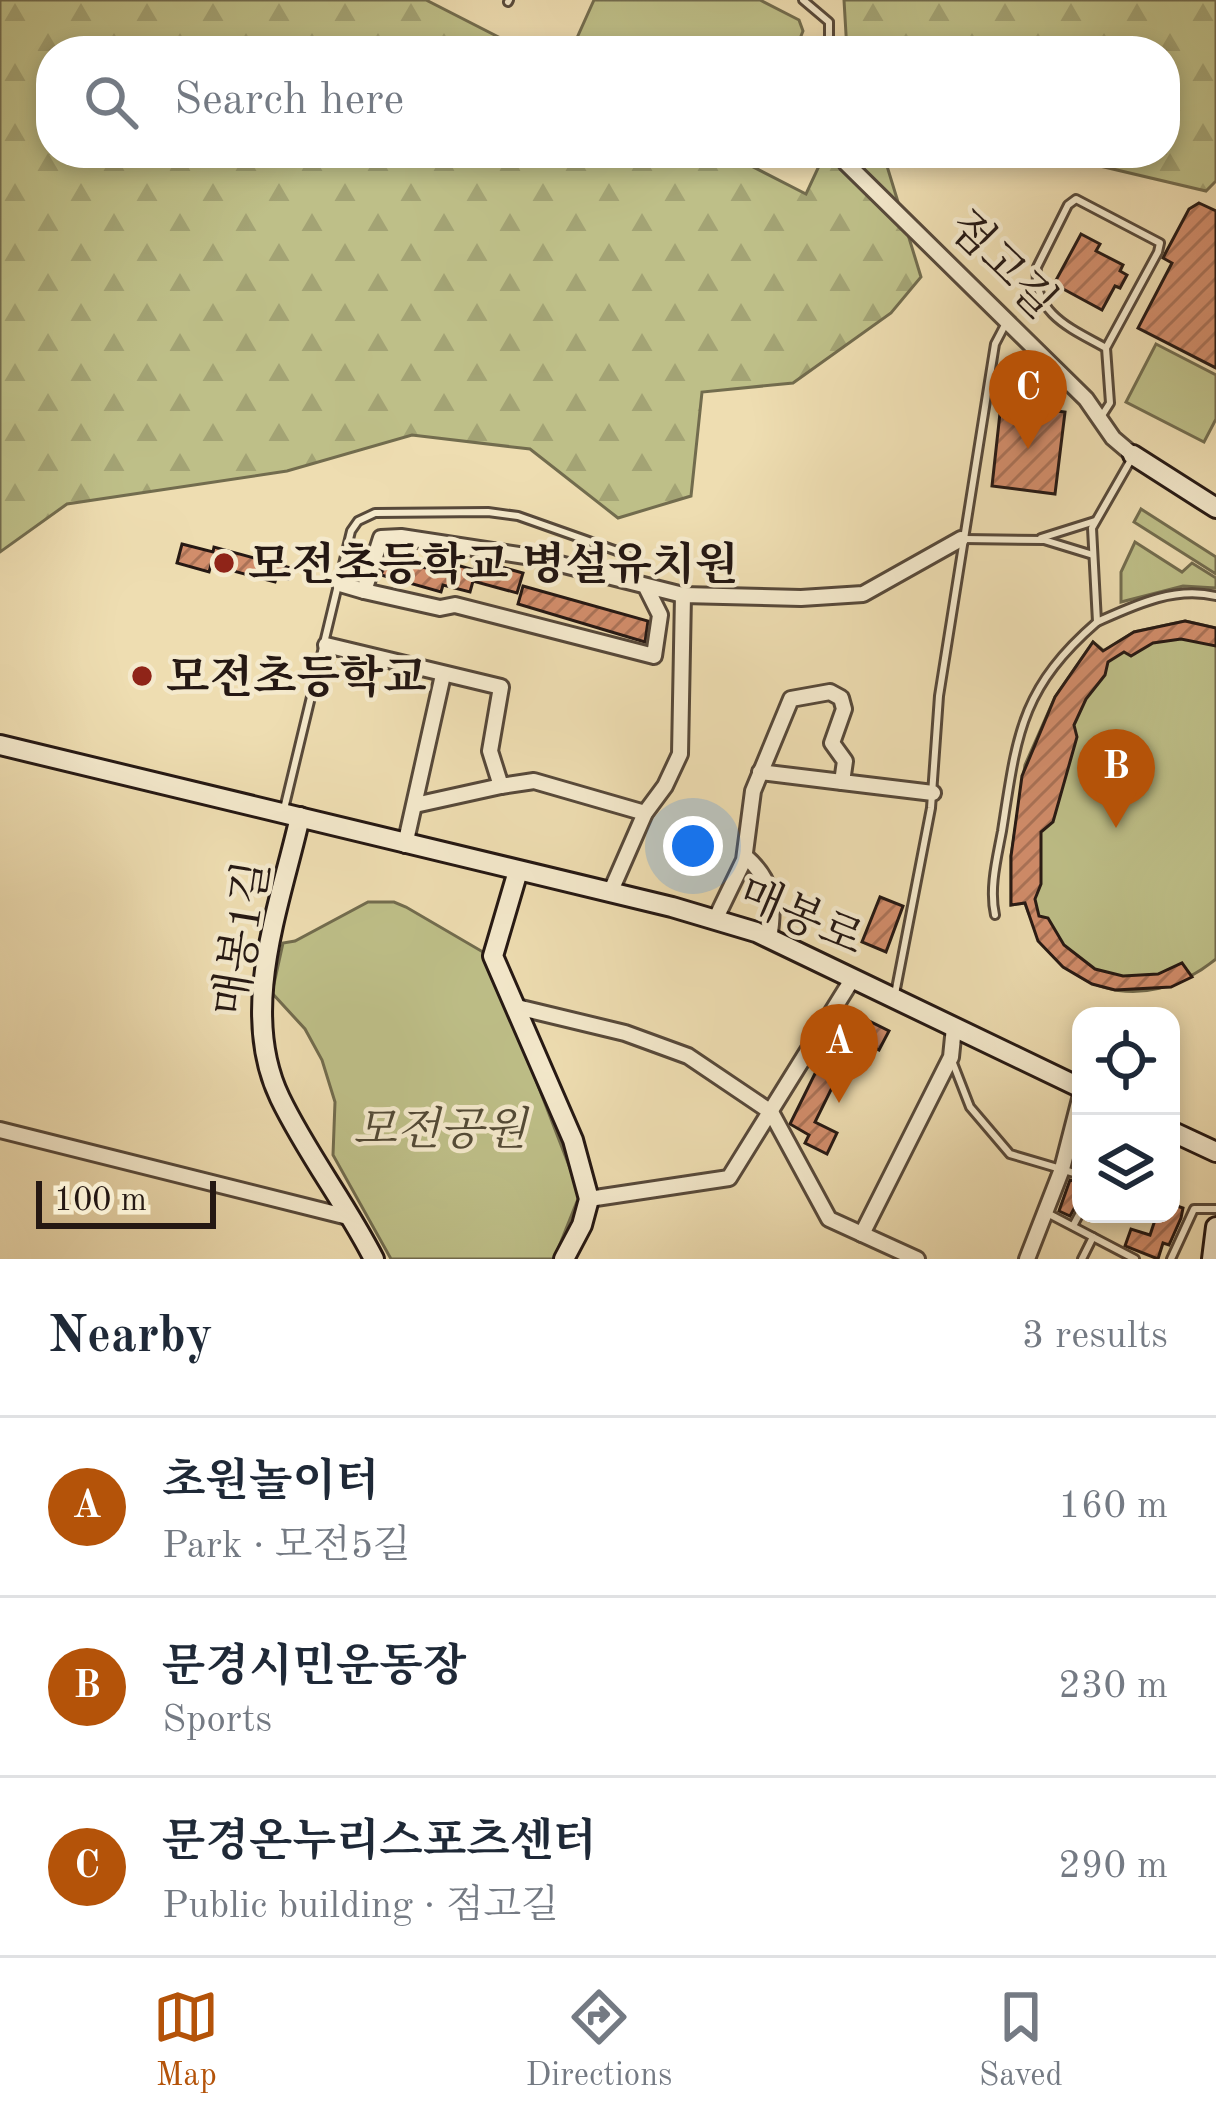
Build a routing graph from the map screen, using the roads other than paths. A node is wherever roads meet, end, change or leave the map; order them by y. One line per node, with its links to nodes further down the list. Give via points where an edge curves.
1 (802, 0): 2 (lane, via 829,22)
2 (829, 36)
3 (853, 168): 4 (street, 점고길)
4 (1008, 320): 6 (street, 점고길); 10 (lane, via 994,344)
5 (1106, 348): 5 (lane, via 1053,318 1036,277 1076,200 1160,243); 6 (lane, via 1111,403)
6 (1101, 417): 7 (street, 점고길)
7 (1133, 455): 8 (street, 점고길); 9 (lane)
8 (1216, 508)
9 (1095, 521): 11 (lane); 12 (lane)
10 (961, 539): 11 (lane); 17 (street, via 863,594); 26 (lane)
11 (1033, 540): 12 (lane)
12 (1093, 554): 19 (lane)
13 (634, 557): 14 (lane, via 518,516 375,513 351,531)
14 (340, 584): 16 (street); 20 (lane)
15 (646, 587): 16 (street, via 532,557 401,537 381,538); 16 (street, via 660,615 654,656 455,605); 17 (street)
16 (364, 591)
17 (683, 596): 28 (street, via 680,754)
18 (1216, 596): 19 (lane, via 1162,596)
19 (1097, 622): 34 (lane, via 1049,669 1022,719)
20 (326, 644): 21 (street); 29 (lane)
21 (443, 675): 25 (street, via 503,690 490,751); 27 (street)
22 (0, 746): 29 (street, 매봉로)
23 (760, 772): 24 (street); 24 (street, via 791,699 830,692 844,704 832,743 845,761); 31 (street)
24 (842, 782): 26 (street)
25 (501, 786): 27 (street); 28 (street, via 534,781)
26 (933, 793): 38 (lane)
27 (415, 805): 30 (street)
28 (645, 813): 33 (street)
29 (292, 815): 30 (street, 매봉로); 53 (street, 매봉1길, via 261,1035 278,1095)
30 (406, 845): 32 (street, 매봉로)
31 (745, 856): 35 (street); 36 (street, via 769,883)
32 (518, 871): 33 (street, 매봉로); 39 (street, via 493,956)
33 (610, 893): 35 (street, 매봉로)
34 (995, 915)
35 (715, 920): 36 (street, 매봉로)
36 (769, 939): 37 (street, 매봉로)
37 (853, 978): 38 (street, 매봉로); 43 (street)
38 (895, 999): 40 (street, 매봉로)
39 (517, 1007): 43 (street, via 688,1056); 50 (street)
40 (954, 1027): 41 (street); 42 (street, 매봉로)
41 (951, 1057): 48 (lane, via 970,1107 1010,1154); 57 (street)
42 (1072, 1087)
43 (771, 1112): 50 (street, via 729,1178); 57 (street, via 829,1219)
44 (1075, 1115): 48 (street)
45 (0, 1130): 53 (street)
46 (1180, 1135): 47 (street)
47 (1216, 1152)
48 (1062, 1169): 49 (lane); 52 (street)
49 (1072, 1172)
50 (590, 1199): 61 (street)
51 (1216, 1209): 65 (lane, via 1194,1209)
52 (1046, 1212): 55 (lane); 63 (street)
53 (352, 1218): 60 (street, 매봉1길)
54 (1074, 1223): 55 (lane)
55 (1073, 1226): 58 (lane)
56 (1216, 1226): 66 (street)
57 (862, 1234): 62 (street)
58 (1094, 1237): 59 (lane); 64 (lane)
59 (1132, 1258)
60 (374, 1259)
61 (564, 1259)
62 (916, 1259)
63 (1027, 1259)
64 (1082, 1259)
65 (1171, 1259)
66 (1212, 1259)

